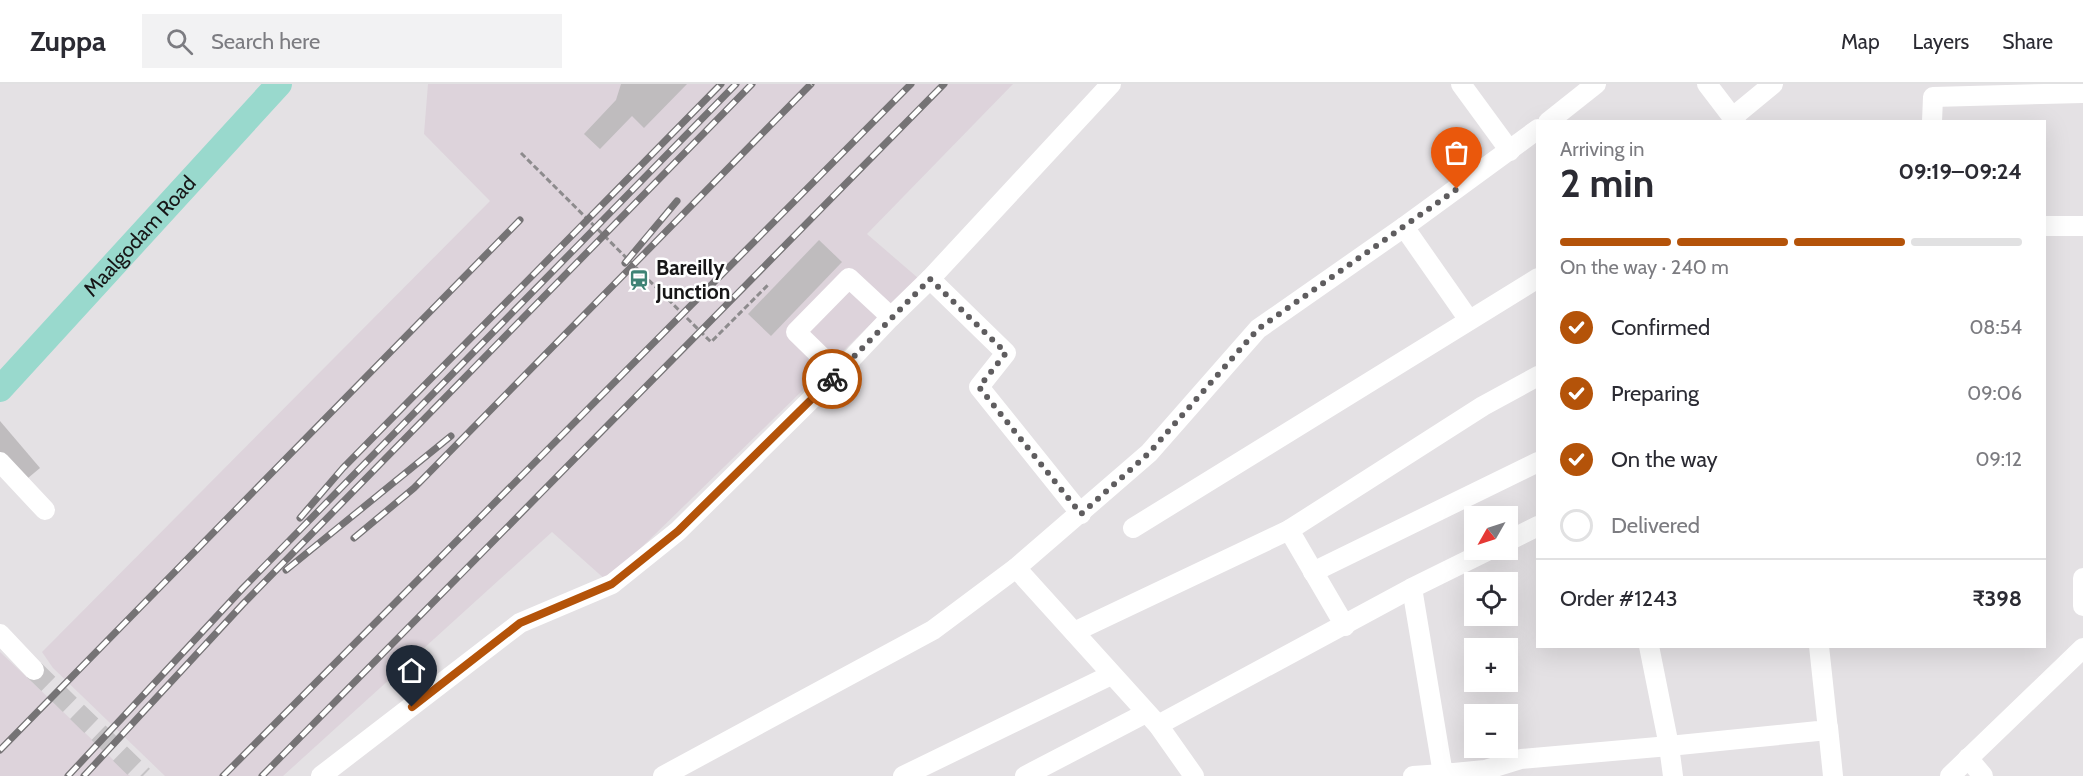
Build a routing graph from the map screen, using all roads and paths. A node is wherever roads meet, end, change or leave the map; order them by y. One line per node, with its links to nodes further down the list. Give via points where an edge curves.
1 (279, 84): 24 (main road, Maalgodam Road)
2 (1111, 84): 17 (street)
3 (1461, 84): 12 (street)
4 (1707, 84): 8 (street)
5 (1773, 84): 8 (street)
6 (1585, 87): 9 (street)
7 (2083, 93): 10 (street, via 1933,98)
8 (1734, 119)
9 (1550, 120)
10 (1932, 120)
11 (1536, 131): 12 (street)
12 (1510, 151): 16 (street)
13 (521, 153): 19 (path, via 711,342)
14 (2046, 226): 15 (street)
15 (2083, 226)
16 (1404, 227): 21 (street); 28 (street, via 1258,329 1154,448)
17 (930, 279): 20 (street); 28 (street, via 1006,353 979,387)
18 (1536, 279): 21 (street)
19 (769, 284)
20 (891, 317): 22 (street); 22 (street, via 849,278 796,332)
21 (1469, 320): 30 (street)
22 (838, 373): 52 (street, via 678,531 612,584 520,623)
23 (1536, 377): 31 (street, via 1483,406)
24 (0, 389)
25 (0, 462): 27 (street)
26 (1536, 463): 35 (street)
27 (45, 510)
28 (1081, 514): 34 (street)
29 (1536, 527): 32 (street)
30 (1133, 528)
31 (1289, 530): 35 (street); 40 (street)
32 (1518, 536)
33 (1469, 560): 37 (street)
34 (1016, 568): 40 (street); 53 (street, via 933,630)
35 (1313, 572): 39 (street)
36 (2083, 578): 38 (street)
37 (1412, 588): 39 (street); 51 (street)
38 (2083, 606)
39 (1345, 626): 47 (street)
40 (1074, 632): 46 (street)
41 (0, 634): 45 (street)
42 (1649, 648): 49 (street)
43 (1819, 648): 48 (street)
44 (2083, 648): 50 (street)
45 (34, 670)
46 (1111, 675): 47 (street); 54 (street)
47 (1152, 719): 55 (street); 56 (street)
48 (1828, 727): 49 (street); 59 (street)
49 (1669, 746): 51 (street, via 1521,759 1485,770); 58 (street)
50 (1968, 758): 60 (street); 61 (street)
51 (1443, 774): 57 (street)
52 (321, 776)
53 (663, 776)
54 (903, 776)
55 (1025, 776)
56 (1194, 776)
57 (1413, 776)
58 (1673, 776)
59 (1833, 776)
60 (1950, 776)
61 (1983, 776)

